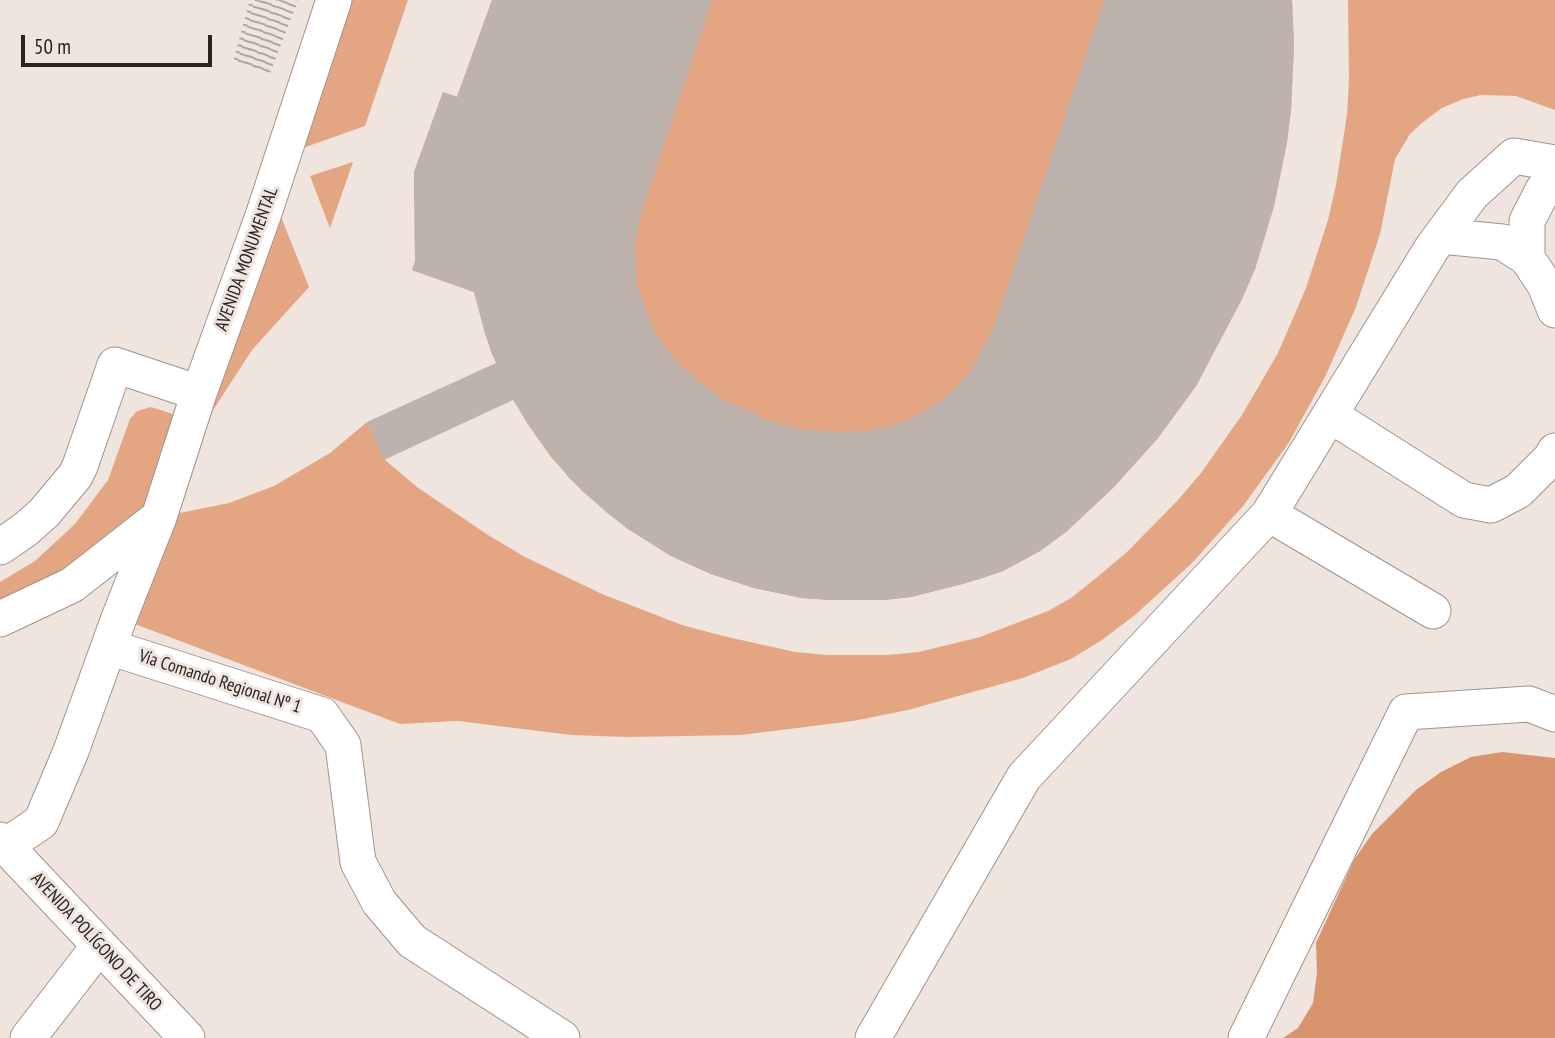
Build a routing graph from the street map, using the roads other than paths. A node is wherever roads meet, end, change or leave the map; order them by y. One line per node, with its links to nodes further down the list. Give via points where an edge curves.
1 (334, 0): 7 (street, AVENIDA MONUMENTAL)
2 (1555, 163): 4 (street, via 1514,156 1472,194)
3 (1555, 179): 5 (street, via 1543,190 1527,221)
4 (1441, 236): 5 (street, via 1502,242); 8 (street)
5 (1527, 258): 6 (street)
6 (1555, 310)
7 (199, 393): 11 (street, AVENIDA MONUMENTAL); 12 (street, via 115,365 75,476 36,521)
8 (1330, 415): 9 (street, via 1464,500 1491,505 1518,491); 10 (street)
9 (1555, 451)
10 (1269, 513): 13 (street); 22 (street, via 1024,777)
11 (159, 517): 14 (street, via 72,585); 15 (street, AVENIDA MONUMENTAL)
12 (0, 547)
13 (1433, 611)
14 (0, 619)
15 (109, 647): 17 (street, AVENIDA MONUMENTAL, via 41,822); 21 (street, Vía Comando Regional Nº 1, via 322,715 343,745 358,862 379,902 412,941)
16 (1555, 714): 23 (street, via 1529,704 1406,712)
17 (3, 842): 18 (street, AVENIDA POLÍGONO DE TIRO)
18 (99, 946): 19 (street); 20 (street, AVENIDA POLÍGONO DE TIRO)
19 (28, 1038)
20 (187, 1038)
21 (562, 1038)
22 (873, 1038)
23 (1246, 1038)

